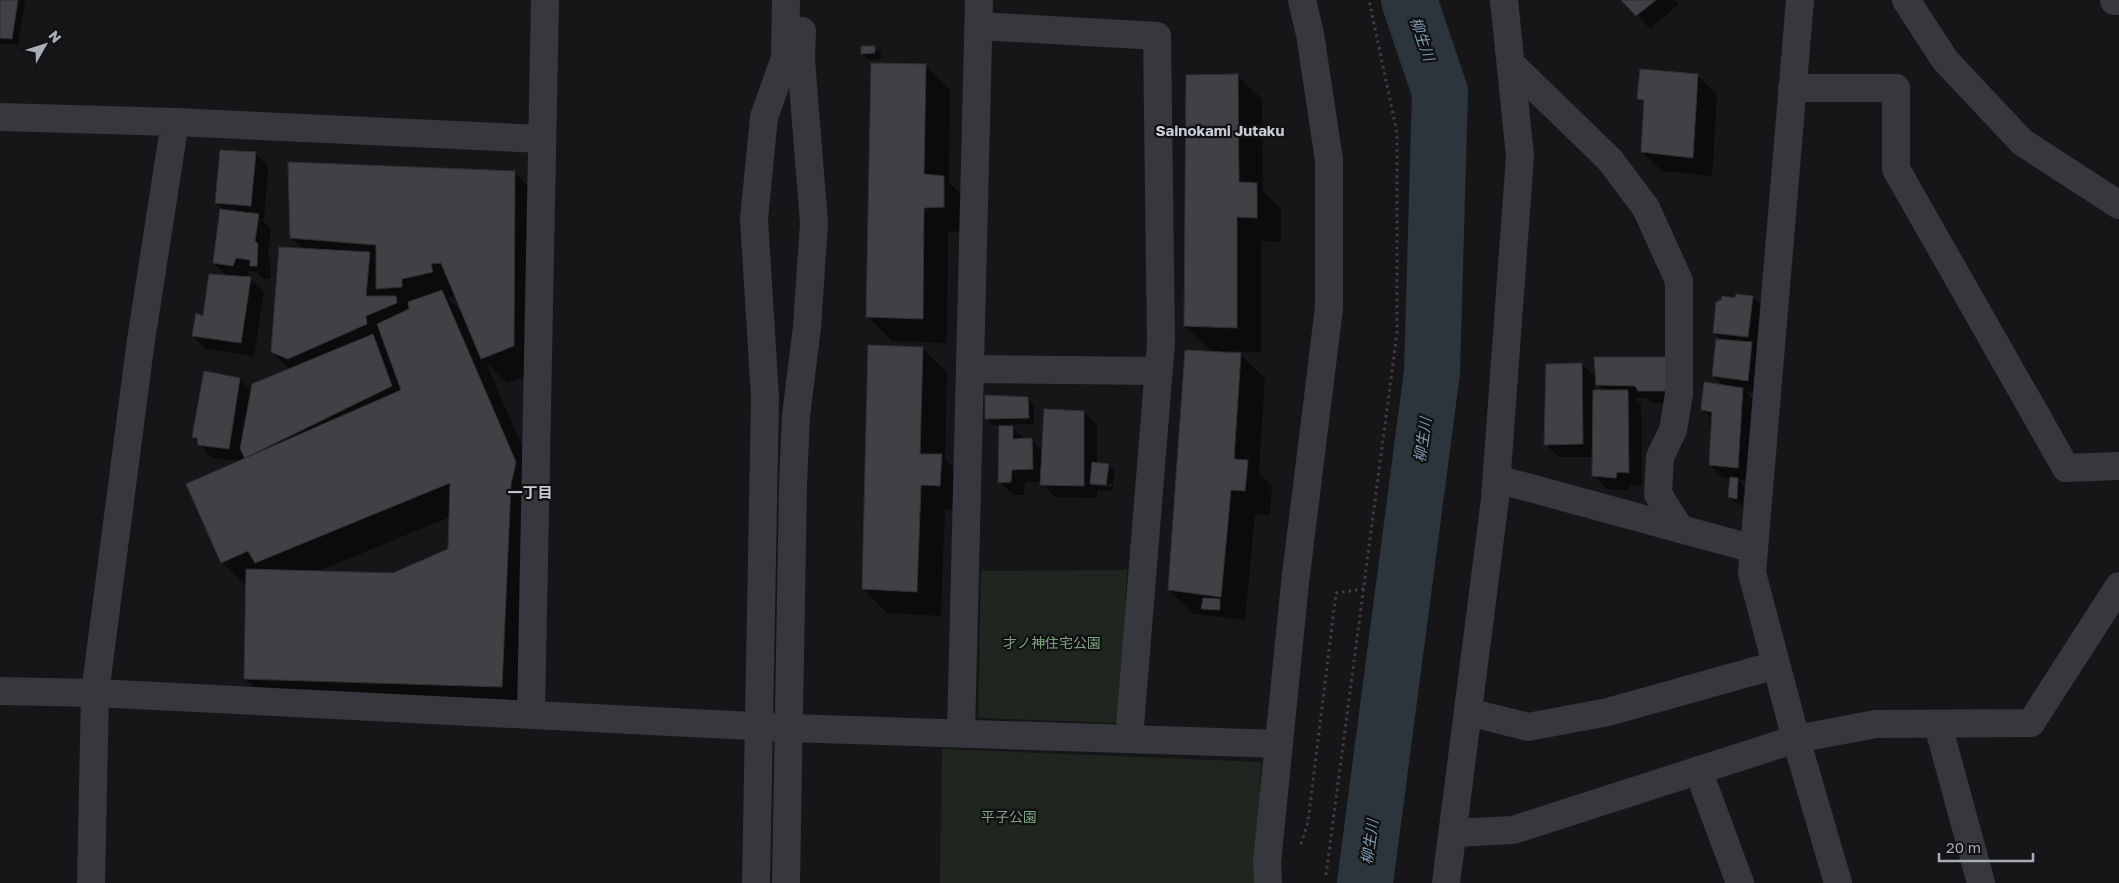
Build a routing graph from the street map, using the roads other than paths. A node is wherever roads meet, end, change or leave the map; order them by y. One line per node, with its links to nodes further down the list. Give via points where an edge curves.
1 (545, 0): 13 (street)
2 (786, 0): 27 (street, via 785,58 764,117 754,219 765,397)
3 (802, 0): 29 (street, via 801,60 814,223 807,327 796,416)
4 (1302, 0): 33 (street, via 1329,160 1329,308)
5 (1504, 0): 9 (street)
6 (1800, 0): 10 (street)
7 (1906, 0): 14 (street, via 1945,60 2022,142)
8 (979, 13): 15 (street); 16 (street, via 1158,36 1161,342)
9 (1511, 64): 18 (street, via 1520,156); 19 (street, via 1610,160 1646,208 1679,280 1679,394 1673,430 1660,457 1658,494)
10 (1792, 88): 17 (street, via 1896,88 1896,169 2066,468); 20 (street)
11 (0, 117): 12 (street)
12 (175, 122): 13 (street); 24 (street, via 141,340)
13 (542, 138): 26 (street)
14 (2119, 205)
15 (970, 368): 16 (street); 30 (street)
16 (1158, 371): 31 (street)
17 (2119, 466)
18 (1497, 479): 19 (street); 25 (street)
19 (1680, 529): 20 (street)
20 (1754, 549): 22 (street, via 1752,573)
21 (2119, 586): 28 (street, via 2031,723)
22 (1776, 665): 25 (street, via 1608,712 1528,727); 32 (street)
23 (0, 691): 24 (street)
24 (96, 693): 26 (street); 36 (street)
25 (1468, 712): 35 (street)
26 (531, 714): 27 (street)
27 (759, 725): 29 (street); 37 (street)
28 (1938, 725): 32 (street, via 1876,724); 43 (street)
29 (790, 728): 30 (street); 38 (street)
30 (961, 733): 31 (street)
31 (1129, 739): 33 (street)
32 (1796, 739): 34 (street); 42 (street)
33 (1279, 744): 39 (street, via 1267,862)
34 (1698, 770): 35 (street, via 1513,830); 41 (street)
35 (1453, 833): 40 (street)
36 (91, 883)
37 (756, 883)
38 (786, 883)
39 (1268, 883)
40 (1446, 883)
41 (1740, 883)
42 (1838, 883)
43 (1981, 883)

